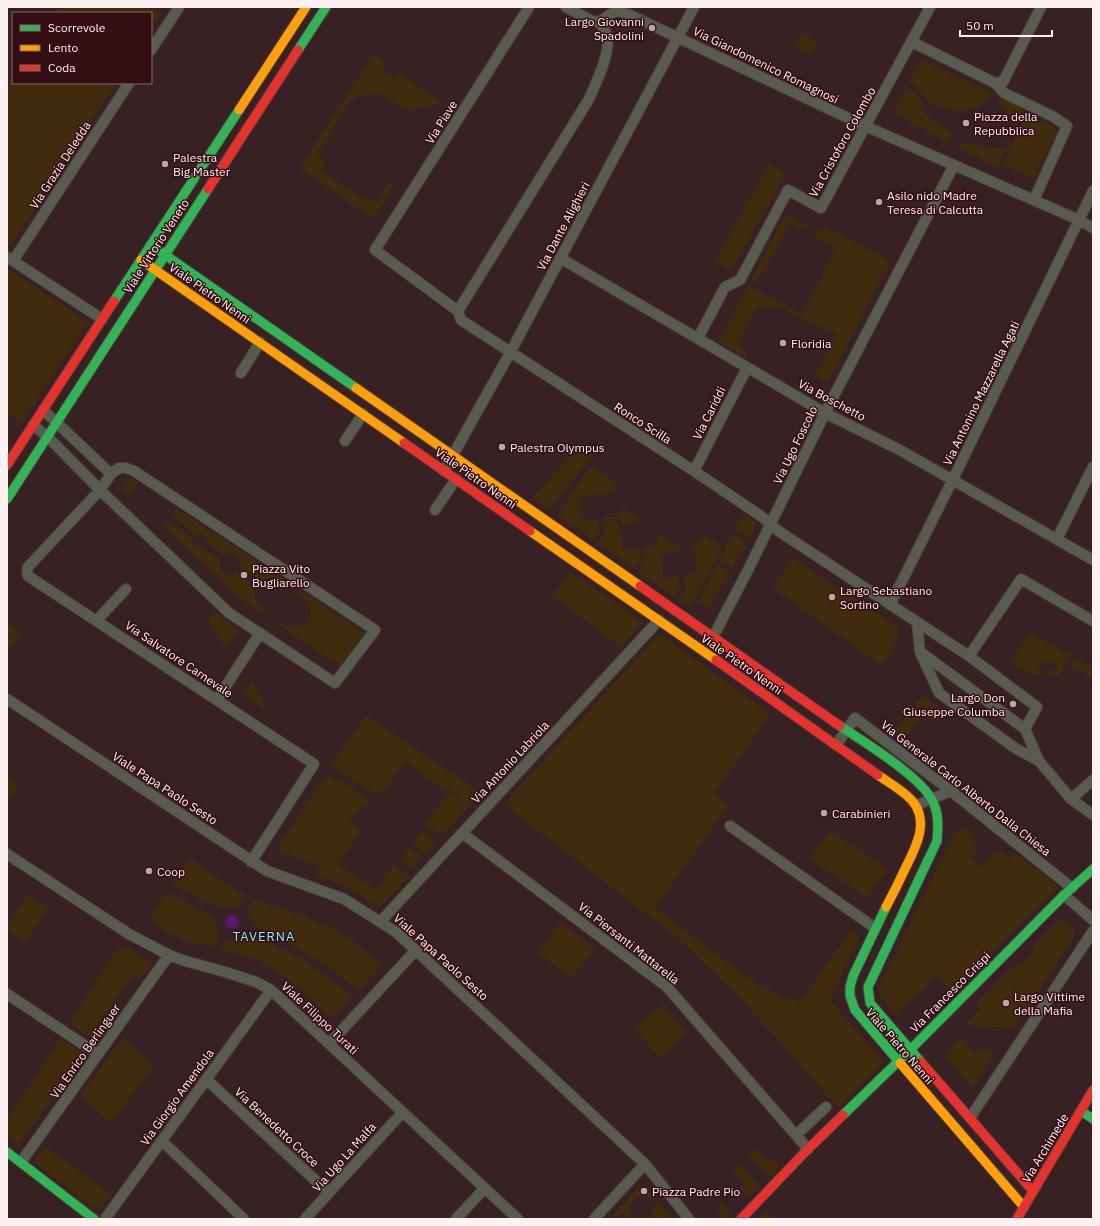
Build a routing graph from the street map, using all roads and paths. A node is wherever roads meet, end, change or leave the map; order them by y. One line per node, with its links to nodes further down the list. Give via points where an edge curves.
1 (179, 7): 13 (street)
2 (306, 7): 22 (street, Viale Vittorio Veneto)
3 (326, 7): 24 (street, Viale Vittorio Veneto)
4 (529, 7): 23 (street, Via Piave)
5 (566, 7): 10 (street, via 592,21)
6 (694, 7): 11 (street, Via Dante Alighieri)
7 (930, 7): 12 (street, Via Cristoforo Colombo)
8 (1041, 7): 14 (street)
9 (610, 11): 10 (street); 11 (street, Via Giandomenico Romagnosi, via 628,14)
10 (600, 22): 29 (street, via 607,36 606,51 601,72 589,99)
11 (677, 37): 16 (street, Via Giandomenico Romagnosi); 25 (street, Via Dante Alighieri)
12 (912, 42): 14 (street); 16 (street, Via Cristoforo Colombo)
13 (152, 48)
14 (999, 82): 19 (street, via 1004,93 1067,126)
15 (128, 84): 26 (street, Via Grazia Deledda)
16 (865, 126): 17 (street, Via Giandomenico Romagnosi); 31 (street, Via Cristoforo Colombo, via 821,208 788,190 740,280 725,287)
17 (954, 165): 19 (street, Via Giandomenico Romagnosi); 39 (street, Via Ugo Foscolo)
18 (1093, 191): 20 (street, Via Antonino Mazzarella Agati)
19 (1036, 201): 20 (street)
20 (1079, 220): 21 (street); 52 (street, Via Antonino Mazzarella Agati)
21 (1093, 228)
22 (151, 245): 24 (street, Viale Pietro Nenni); 27 (street, Viale Vittorio Veneto)
23 (375, 250): 29 (street, Ronco Scilla)
24 (165, 255): 28 (street, Viale Vittorio Veneto); 33 (street, Viale Pietro Nenni)
25 (560, 258): 31 (street, Via Boschetto); 34 (street, Via Dante Alighieri)
26 (10, 259): 30 (street)
27 (141, 260): 28 (street, Viale Pietro Nenni); 30 (street, Viale Vittorio Veneto)
28 (155, 269): 32 (street, Viale Pietro Nenni); 41 (street, Viale Vittorio Veneto)
29 (458, 311): 34 (street, Ronco Scilla, via 461,320)
30 (102, 319): 38 (street, Viale Vittorio Veneto)
31 (698, 338): 36 (street, Via Boschetto)
32 (260, 342): 35 (street, Viale Pietro Nenni); 37 (street)
33 (302, 351): 35 (street); 45 (street, Viale Pietro Nenni)
34 (510, 353): 45 (street, Via Dante Alighieri); 49 (street, Ronco Scilla)
35 (292, 364): 40 (street, Viale Pietro Nenni)
36 (747, 368): 39 (street, Via Boschetto); 49 (street, Via Cariddi)
37 (241, 373)
38 (43, 410): 41 (street); 42 (street, Viale Vittorio Veneto)
39 (825, 413): 52 (street, Via Boschetto, via 900,450); 57 (street, Via Ugo Foscolo)
40 (363, 414): 44 (street); 48 (street, Viale Pietro Nenni)
41 (56, 422): 43 (street, Viale Vittorio Veneto); 50 (street)
42 (33, 425): 43 (street); 46 (street, Viale Vittorio Veneto)
43 (47, 436): 53 (street); 54 (street, Viale Vittorio Veneto)
44 (345, 440)
45 (453, 456): 48 (street, Via Dante Alighieri); 56 (street, Viale Pietro Nenni)
46 (7, 465)
47 (1093, 468): 59 (street)
48 (444, 471): 51 (street, Viale Pietro Nenni)
49 (694, 471): 57 (street, Ronco Scilla)
50 (111, 474): 53 (street, Via Salvatore Carnevale); 68 (street, via 120,468 134,471 375,630 336,684)
51 (456, 479): 55 (street); 58 (street, Viale Pietro Nenni)
52 (952, 480): 59 (street, Via Boschetto); 62 (street, Via Antonino Mazzarella Agati)
53 (100, 490): 63 (street, Via Salvatore Carnevale, via 27,570 28,576); 68 (street, via 229,612)
54 (7, 499)
55 (435, 510)
56 (535, 513): 58 (street); 67 (street, Viale Pietro Nenni)
57 (770, 524): 62 (street, Ronco Scilla); 69 (street, Via Ugo Foscolo)
58 (525, 527): 64 (street, Viale Pietro Nenni)
59 (1058, 540): 60 (street, Via Boschetto)
60 (1093, 560)
61 (126, 589): 63 (street)
62 (890, 605): 66 (street, Ronco Scilla)
63 (96, 620): 76 (street, Via Salvatore Carnevale)
64 (659, 620): 70 (street, Viale Pietro Nenni); 90 (street, Via Antonio Labriola)
65 (1093, 621): 73 (street, via 1021,579)
66 (917, 622): 72 (street); 73 (street, Ronco Scilla)
67 (703, 630): 69 (street, Viale Pietro Nenni); 70 (street)
68 (260, 633): 76 (street)
69 (713, 637): 71 (street, Viale Pietro Nenni)
70 (694, 644): 74 (street, Viale Pietro Nenni)
71 (726, 646): 74 (street); 78 (street, Viale Pietro Nenni)
72 (920, 652): 77 (street); 80 (street, via 939,693 1015,748)
73 (969, 656): 77 (street, Ronco Scilla, via 1038,708)
74 (716, 660): 79 (street, Viale Pietro Nenni)
75 (7, 699): 92 (street, Viale Papa Paolo Sesto)
76 (218, 700): 92 (street, Via Salvatore Carnevale, via 314,764)
77 (1025, 729): 80 (street)
78 (846, 730): 79 (street); 82 (street, Via Generale Carlo Alberto Dalla Chiesa, via 855,718); 84 (street, Viale Pietro Nenni, via 919,783)
79 (836, 745): 85 (street, Viale Pietro Nenni, via 910,798)
80 (1038, 761): 83 (street)
81 (1093, 780): 83 (street)
82 (951, 791): 84 (street); 94 (street, Via Generale Carlo Alberto Dalla Chiesa)
83 (1071, 799): 86 (street)
84 (933, 800): 85 (street); 88 (street, Viale Pietro Nenni, via 937,810)
85 (917, 806): 89 (street, Viale Pietro Nenni, via 920,814)
86 (1093, 814)
87 (730, 826): 98 (street)
88 (938, 830): 89 (street); 103 (street, Viale Pietro Nenni, via 937,841)
89 (920, 831): 98 (street, Viale Pietro Nenni, via 918,842)
90 (462, 833): 97 (street, Via Antonio Labriola); 119 (street, Via Piersanti Mattarella, via 667,987)
91 (7, 854): 101 (street, Viale Filippo Turati, via 128,934)
92 (251, 862): 97 (street, Viale Papa Paolo Sesto, via 267,871 344,899)
93 (1093, 868): 94 (street, Via Francesco Crispi)
94 (1072, 888): 95 (street, Via Francesco Crispi)
95 (1064, 895): 96 (street); 109 (street, Via Francesco Crispi)
96 (1093, 920)
97 (381, 921): 100 (street, Viale Papa Paolo Sesto)
98 (875, 928): 102 (street, Viale Pietro Nenni)
99 (1093, 931): 117 (street)
100 (416, 950): 108 (street); 124 (street, Viale Papa Paolo Sesto)
101 (169, 955): 104 (street, Viale Filippo Turati, via 256,982); 110 (street, Via Enrico Berlinguer)
102 (850, 987): 103 (street); 107 (street, Viale Pietro Nenni)
103 (868, 987): 106 (street, Viale Pietro Nenni)
104 (271, 990): 108 (street, Viale Filippo Turati); 112 (street, Via Giorgio Amendola)
105 (7, 994): 110 (street)
106 (870, 1003): 107 (street); 109 (street, Viale Pietro Nenni)
107 (854, 1010): 111 (street, Viale Pietro Nenni)
108 (329, 1044): 116 (street, Viale Filippo Turati)
109 (910, 1050): 111 (street, Via Francesco Crispi); 117 (street, Viale Pietro Nenni)
110 (98, 1054): 123 (street, Via Enrico Berlinguer)
111 (898, 1062): 121 (street, Via Francesco Crispi); 128 (street, Viale Pietro Nenni)
112 (206, 1079): 120 (street, Via Giorgio Amendola); 127 (street, Via Benedetto Croce)
113 (1093, 1090): 115 (street, Via Archimede)
114 (826, 1107): 119 (street)
115 (1081, 1111): 118 (street); 126 (street, Via Archimede)
116 (402, 1113): 125 (street, Viale Filippo Turati); 127 (street, Via Ugo La Malfa)
117 (970, 1118): 126 (street, Viale Pietro Nenni)
118 (1093, 1119)
119 (796, 1135): 121 (street, Via Piersanti Mattarella)
120 (162, 1140): 130 (street, Via Giorgio Amendola); 131 (street)
121 (808, 1149): 137 (street, Via Francesco Crispi)
122 (7, 1152): 123 (street)
123 (21, 1162): 129 (street)
124 (645, 1164): 135 (street); 136 (street, Viale Papa Paolo Sesto)
125 (485, 1188): 133 (street); 134 (street, Viale Filippo Turati)
126 (1033, 1191): 128 (street, Via Archimede)
127 (329, 1193): 132 (street, Via Ugo La Malfa)
128 (1024, 1207): 138 (street, Via Archimede)
129 (94, 1219)
130 (105, 1219)
131 (244, 1219)
132 (305, 1219)
133 (456, 1219)
134 (518, 1219)
135 (594, 1219)
136 (689, 1219)
137 (741, 1219)
138 (1017, 1219)

